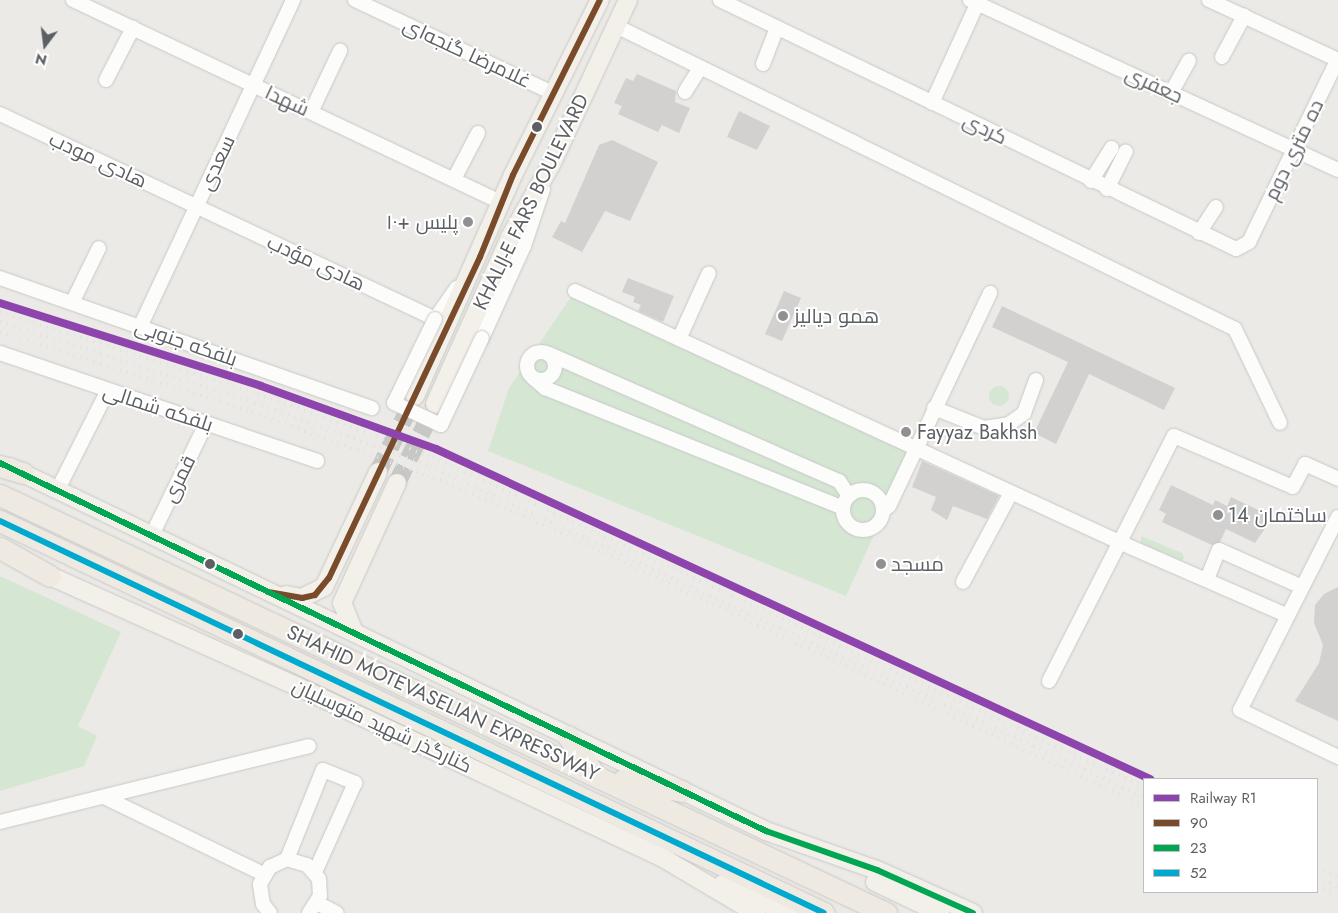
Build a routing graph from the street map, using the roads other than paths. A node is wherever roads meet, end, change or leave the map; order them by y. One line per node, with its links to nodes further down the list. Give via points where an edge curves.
1 (73, 0): 11 (street, شهدا)
2 (293, 0): 20 (street, سعدی)
3 (354, 0): 22 (street, غلامرضا گنجه‌ای)
4 (600, 0): 22 (main road, KHALIJ-E FARS BOULEVARD)
5 (628, 0): 10 (main road, KHALIJ-E FARS BOULEVARD)
6 (720, 0): 12 (street, کردی)
7 (1209, 0): 9 (street)
8 (975, 1): 23 (street, جعفری); 24 (street)
9 (1244, 16): 14 (street); 15 (street)
10 (616, 26): 18 (street); 29 (main road, KHALIJ-E FARS BOULEVARD)
11 (133, 28): 19 (street); 20 (street, شهدا)
12 (777, 28): 17 (street); 24 (street, کردی)
13 (340, 52): 25 (street)
14 (1222, 57)
15 (1338, 59): 28 (street, ده متری دوم)
16 (1189, 61): 23 (street)
17 (763, 64)
18 (700, 68): 21 (street); 58 (street, via 1235,328)
19 (106, 80)
20 (253, 85): 25 (street, شهدا); 35 (street, سعدی)
21 (685, 92)
22 (553, 93): 34 (main road, KHALIJ-E FARS BOULEVARD)
23 (1170, 93): 28 (street, جعفری)
24 (932, 103): 32 (street, کردی)
25 (311, 112): 31 (street, شهدا)
26 (0, 114): 35 (street, هادی مودب)
27 (478, 133): 31 (street)
28 (1294, 149): 30 (street, جعفری); 38 (street, ده متری دوم)
29 (552, 163): 46 (street, bridge, via 524,246 441,425 394,403); 55 (main road, KHALIJ-E FARS BOULEVARD, via 510,237)
30 (1338, 170)
31 (454, 180): 34 (street, شهدا)
32 (1091, 181): 33 (street, کردی); 33 (street, via 1119,150)
33 (1108, 189): 37 (street, کردی)
34 (501, 202): 40 (main road, KHALIJ-E FARS BOULEVARD)
35 (196, 206): 46 (street, هادی مؤدب); 47 (street, سعدی)
36 (1216, 207): 37 (street)
37 (1199, 233): 38 (street, کردی, via 1236,249)
38 (1249, 242)
39 (99, 248): 45 (street)
40 (480, 257): 46 (street); 54 (main road, KHALIJ-E FARS BOULEVARD)
41 (709, 273): 48 (street)
42 (0, 278): 45 (street, بلفکه جنوبی)
43 (575, 291): 48 (street)
44 (990, 293): 57 (street)
45 (72, 303): 47 (street, بلفکه جنوبی)
46 (435, 319)
47 (140, 327): 56 (street, بلفکه جنوبی)
48 (679, 339): 60 (street)
49 (0, 353): 53 (street, بلفکه شمالی)
50 (549, 354): 51 (street, via 536,353 528,360 527,370); 51 (street, via 555,362 553,375 546,380); 70 (street, via 839,481)
51 (533, 378): 70 (street, via 545,388)
52 (1036, 380): 57 (street, via 1024,413 1009,424 984,428)
53 (107, 392): 59 (street, بلفکه شمالی); 67 (street)
54 (415, 396)
55 (435, 404)
56 (372, 408)
57 (934, 408): 60 (street)
58 (1280, 423)
59 (206, 424): 61 (street, بلفکه شمالی); 74 (street, قمری)
60 (914, 448): 68 (street); 71 (street, via 889,506)
61 (317, 461)
62 (0, 464): 64 (highway)
63 (378, 472): 82 (main road, via 324,587 302,598)
64 (23, 473): 67 (main road)
65 (1338, 479): 75 (street, via 1305,464 1293,487 1174,436)
66 (397, 483): 84 (main road, via 342,603)
67 (58, 489): 74 (main road)
68 (1012, 493): 75 (street); 80 (street)
69 (0, 495): 89 (highway, SHAHID MOTEVASELIAN EXPRESSWAY)
70 (846, 502): 71 (street, via 861,490 874,493); 71 (street, via 846,520 863,530 875,526)
71 (883, 510)
72 (1338, 517): 81 (street)
73 (0, 521): 103 (highway, SHAHID MOTEVASELIAN EXPRESSWAY)
74 (152, 535): 82 (main road)
75 (1118, 542): 79 (street); 85 (street)
76 (0, 548): 78 (highway)
77 (0, 553): 78 (main road, کنارگذر شهید متوسلیان)
78 (50, 576): 94 (main road, کنارگذر شهید متوسلیان, via 288,682)
79 (1207, 579): 81 (street, via 1219,550); 83 (street)
80 (963, 582)
81 (1302, 588): 83 (street)
82 (268, 592): 84 (main road)
83 (1288, 616): 88 (street, via 1240,710)
84 (354, 632): 86 (main road)
85 (1050, 681)
86 (568, 736): 89 (highway); 90 (main road)
87 (309, 746): 91 (street)
88 (1338, 758)
89 (594, 775): 90 (highway); 104 (highway, SHAHID MOTEVASELIAN EXPRESSWAY)
90 (682, 791): 93 (main road)
91 (104, 797): 92 (street); 97 (street)
92 (0, 822)
93 (766, 832): 105 (main road); 106 (main road, via 877,870)
94 (663, 858): 101 (main road, کنارگذر شهید متوسلیان); 102 (main road)
95 (287, 859): 96 (street, via 308,865); 96 (street, via 323,770 355,783); 97 (street)
96 (315, 872): 98 (street, via 320,887)
97 (263, 874): 99 (street, via 260,894)
98 (313, 908): 100 (street)
99 (269, 913)
100 (338, 913)
101 (756, 913)
102 (789, 913)
103 (824, 913)
104 (886, 913)
105 (940, 913)
106 (973, 913)

